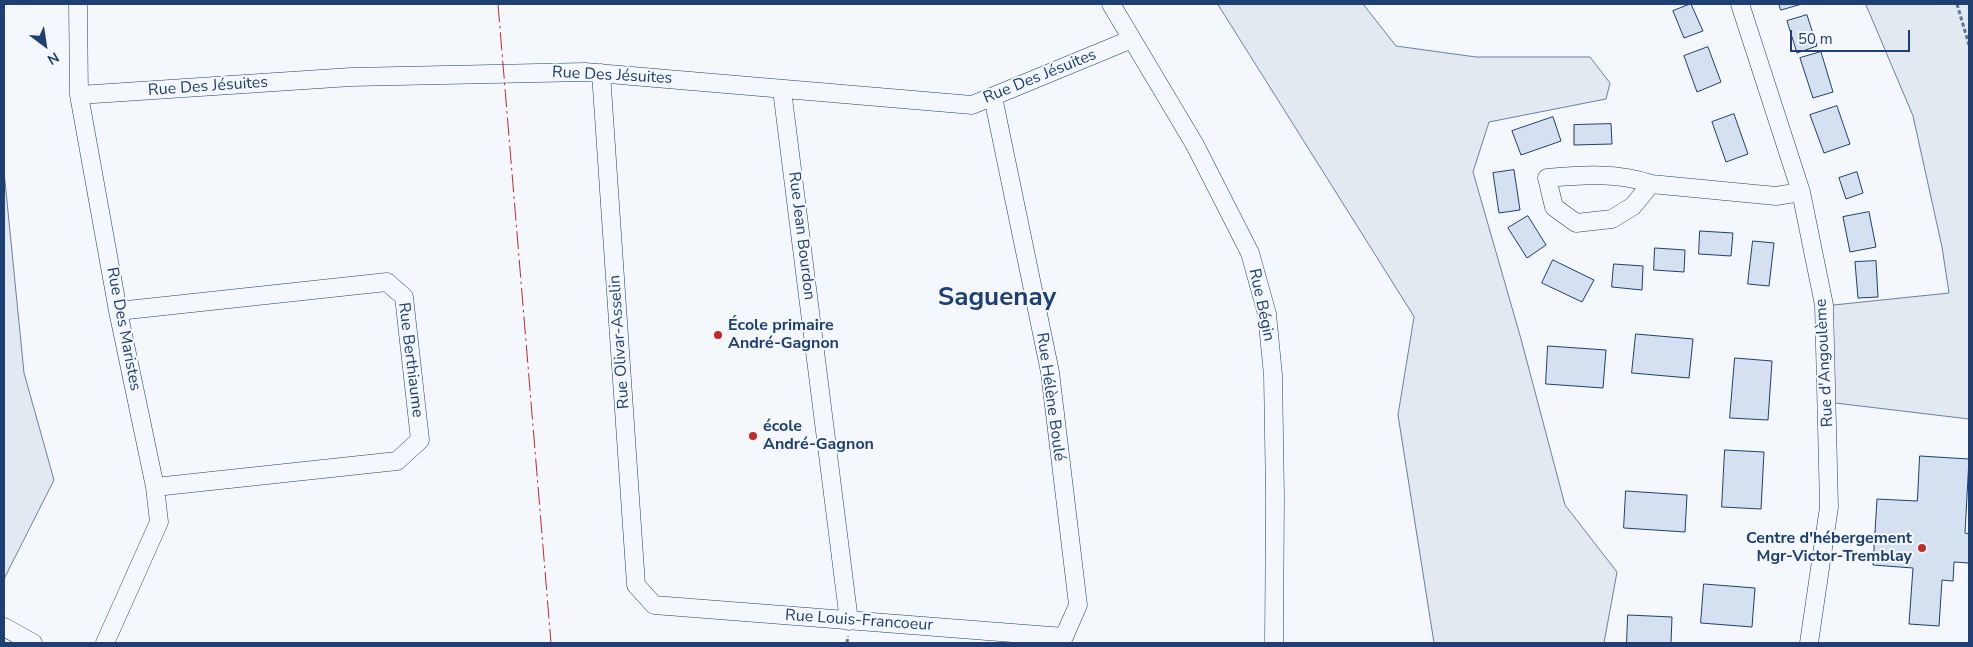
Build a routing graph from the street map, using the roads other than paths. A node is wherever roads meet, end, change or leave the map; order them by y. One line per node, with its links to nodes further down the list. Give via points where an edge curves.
1 (78, 4): 7 (street, Rue Des Maristes)
2 (1111, 4): 4 (street, Rue Bégin)
3 (1740, 4): 10 (street, Rue d'Angoulème)
4 (1132, 39): 8 (street, Rue Des Jésuites); 19 (street, Rue Bégin, via 1195,145 1250,253 1267,314 1273,384)
5 (602, 73): 6 (street, Rue Des Jésuites); 7 (street, Rue Des Jésuites, via 351,76); 13 (street, Rue Olivar-Asselin, via 636,584)
6 (782, 90): 8 (street, Rue Des Jésuites, via 972,105); 14 (street, Rue Jean Bourdon)
7 (79, 96): 11 (street, Rue Des Maristes)
8 (993, 97): 16 (street, Rue Hélène Boulé, via 1050,372 1078,605)
9 (1651, 184): 9 (street, via 1643,180 1590,174 1547,178 1554,207 1576,222 1612,219 1633,206); 10 (street, via 1776,196)
10 (1801, 192): 20 (street, Rue d'Angoulème, via 1824,306 1828,421 1829,507)
11 (118, 311): 12 (street, Rue Des Maristes); 12 (street, Rue Berthiaume, via 386,282 404,297 420,440 397,461)
12 (155, 487): 18 (street, Rue Des Maristes, via 159,522)
13 (654, 606): 14 (street, Rue Louis-Francoeur)
14 (849, 621): 16 (street, Rue Louis-Francoeur)
15 (4, 627): 17 (street)
16 (1064, 638)
17 (33, 643)
18 (105, 643)
19 (1274, 643)
20 (1809, 643)

